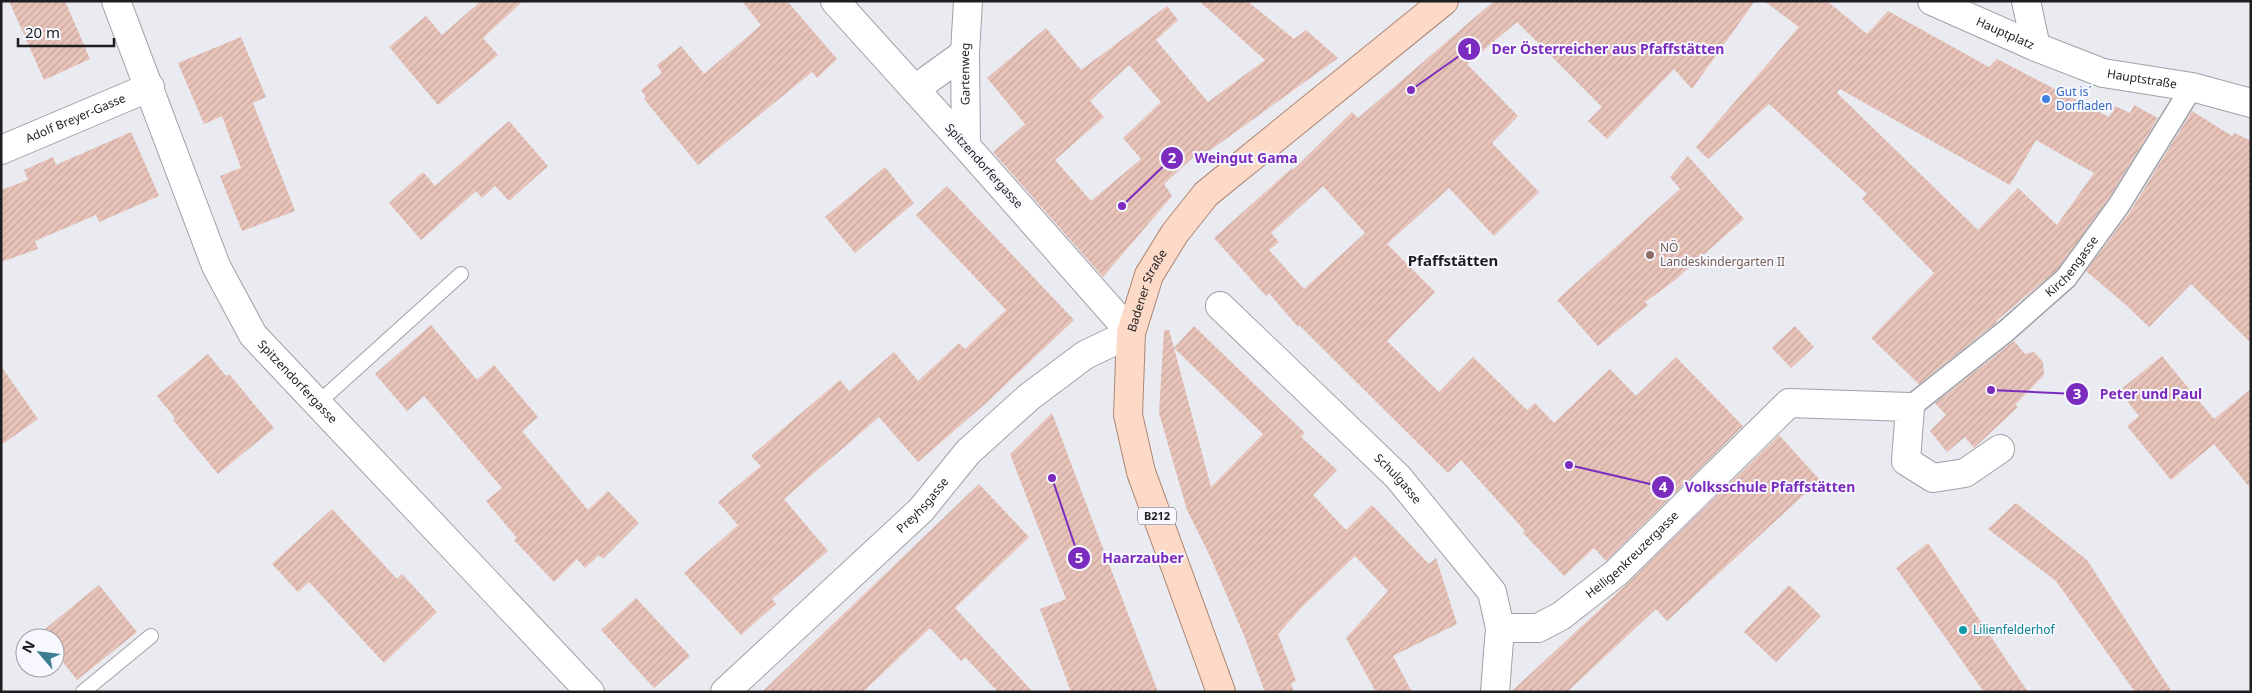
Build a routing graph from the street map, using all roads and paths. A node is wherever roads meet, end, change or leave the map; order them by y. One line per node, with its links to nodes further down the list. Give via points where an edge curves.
1 (116, 1): 10 (street, Spitzendorfergasse)
2 (835, 1): 11 (street, Spitzendorfergasse)
3 (968, 1): 8 (street, Gartenweg)
4 (1444, 1): 17 (main road, Badener Straße / B212, via 1206,194 1174,234 1149,275)
5 (1932, 1): 7 (street, Hauptplatz)
6 (2026, 1): 7 (street, Hauptplatz)
7 (2036, 46): 9 (street, Hauptstraße, via 2103,73)
8 (965, 53): 11 (street); 13 (street, Gartenweg)
9 (2192, 87): 12 (street, Hauptstraße); 19 (street, Kirchengasse, via 2119,205 2066,278)
10 (150, 88): 14 (street, Adolf Breyer-Gasse); 18 (street, Spitzendorfergasse, via 216,266 253,335)
11 (915, 89): 13 (street, Spitzendorfergasse)
12 (2251, 103)
13 (966, 146): 17 (street, Spitzendorfergasse)
14 (1, 150)
15 (461, 274): 18 (lane)
16 (1220, 306): 21 (street, Schulgasse, via 1398,476 1492,592)
17 (1131, 333): 25 (street, Preyhsgasse, via 1085,356 1023,403 968,452 921,510); 26 (main road, Badener Straße / B212, via 1128,415 1141,472)
18 (318, 403): 24 (street, Spitzendorfergasse)
19 (1910, 408): 20 (street, via 1906,461 1933,478 1966,473); 21 (street, Heiligenkreuzergasse, via 1789,403 1616,573 1561,616 1538,628)
20 (2000, 449)
21 (1500, 628): 27 (street, Schulgasse)
22 (151, 636): 23 (lane)
23 (83, 692)
24 (590, 692)
25 (725, 692)
26 (1221, 692)
27 (1495, 692)

